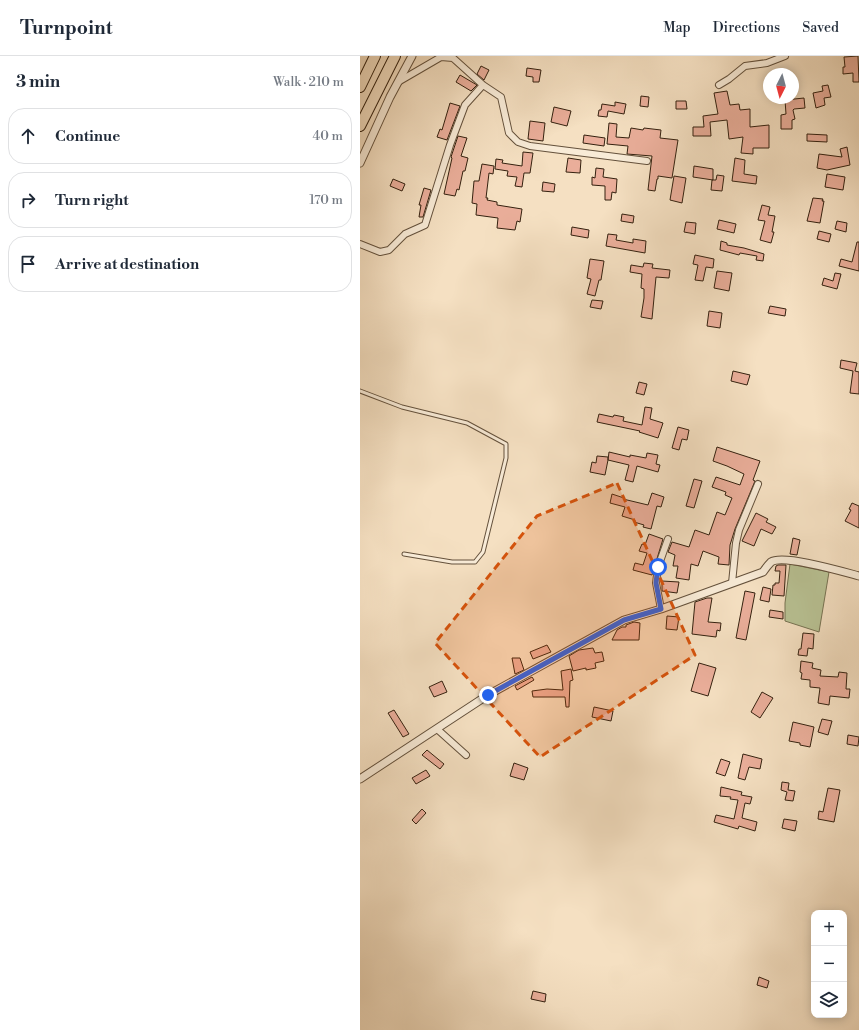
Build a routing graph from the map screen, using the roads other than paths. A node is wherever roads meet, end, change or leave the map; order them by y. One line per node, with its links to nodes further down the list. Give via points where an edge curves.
1 (375, 56): 8 (highway)
2 (395, 56): 9 (highway)
3 (412, 56): 5 (street)
4 (785, 56): 7 (street, via 767,63 745,66)
5 (397, 83): 6 (street, via 441,57 453,58); 11 (street)
6 (483, 85): 10 (street, via 501,97 509,133 518,142 530,146); 12 (street, via 465,105 425,225 405,234 389,250 380,252)
7 (719, 85)
8 (360, 87)
9 (360, 126)
10 (647, 161)
11 (360, 163)
12 (360, 244)
13 (360, 391): 16 (lane, via 402,407 467,423 506,444 506,458 483,552 476,562 452,562)
14 (758, 484): 18 (street, via 739,530)
15 (668, 539): 19 (street, via 658,567 656,583)
16 (404, 554)
17 (859, 576): 18 (street, via 783,560 771,562 763,572)
18 (732, 583): 19 (street)
19 (661, 609): 20 (street, via 624,620 488,695)
20 (437, 729): 21 (street); 22 (street)
21 (466, 756)
22 (360, 779)

